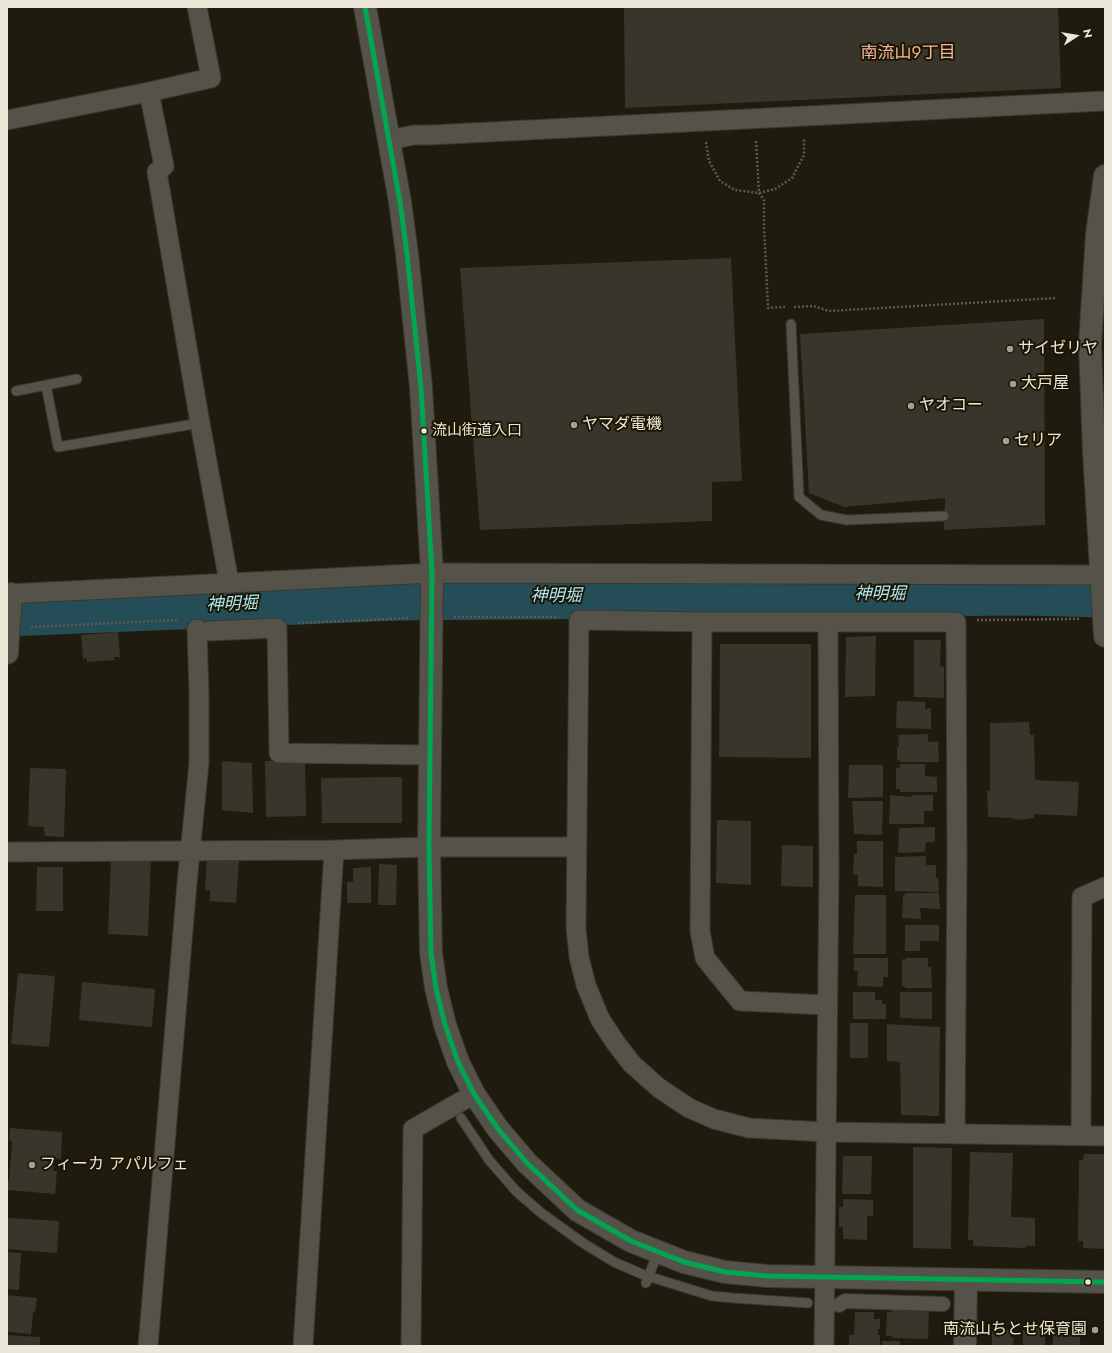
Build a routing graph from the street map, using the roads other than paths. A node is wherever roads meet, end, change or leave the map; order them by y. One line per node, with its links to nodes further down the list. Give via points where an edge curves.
1 (197, 7): 3 (street, via 211,78)
2 (365, 7): 6 (street)
3 (149, 92): 5 (street); 13 (street, via 164,166 157,172)
4 (1105, 102): 6 (street, via 429,135)
5 (7, 120)
6 (389, 140): 16 (street, via 408,254 420,380)
7 (1105, 176): 9 (street, via 1097,234)
8 (791, 324): 14 (lane, via 799,497 820,515 847,520)
9 (1097, 344): 15 (street, via 1094,452)
10 (77, 379): 11 (lane)
11 (46, 385): 12 (lane); 13 (lane, via 58,447)
12 (16, 391)
13 (200, 423): 17 (street)
14 (944, 516)
15 (1103, 579): 16 (street); 21 (street)
16 (432, 580): 17 (street); 23 (street)
17 (229, 582): 18 (street)
18 (9, 597): 22 (street)
19 (702, 622): 20 (street); 25 (street, via 579,620); 30 (street, via 700,931 705,958 740,1001)
20 (828, 622): 30 (street); 34 (street, via 956,622)
21 (1105, 636)
22 (8, 644)
23 (431, 755): 24 (street); 27 (street, via 279,753 277,628 203,630 199,694 199,763)
24 (429, 847): 25 (street); 26 (street); 31 (street, via 431,953 436,988 458,1062)
25 (577, 847): 33 (street, via 576,928 586,985 600,1019 632,1064 659,1088 689,1108 714,1119 749,1128)
26 (334, 850): 27 (street); 46 (street)
27 (190, 851): 28 (street); 45 (street)
28 (7, 852)
29 (1105, 887): 35 (street, via 1082,897)
30 (827, 1005): 33 (street)
31 (474, 1094): 37 (street, via 498,1129 527,1163 577,1210 632,1242); 47 (street, via 413,1129)
32 (461, 1118): 39 (lane, via 489,1160 516,1191 540,1212 583,1244)
33 (826, 1132): 34 (street); 38 (street)
34 (955, 1134): 35 (street)
35 (1081, 1136): 36 (street)
36 (1105, 1136)
37 (658, 1252): 38 (street, via 684,1262 725,1272); 39 (lane)
38 (824, 1278): 40 (street); 48 (street)
39 (647, 1280): 42 (lane, via 712,1296)
40 (966, 1280): 41 (street); 49 (street)
41 (1105, 1282)
42 (808, 1303)
43 (943, 1304): 44 (street, via 845,1301)
44 (839, 1305)
45 (148, 1346)
46 (303, 1346)
47 (411, 1346)
48 (824, 1346)
49 (965, 1346)

